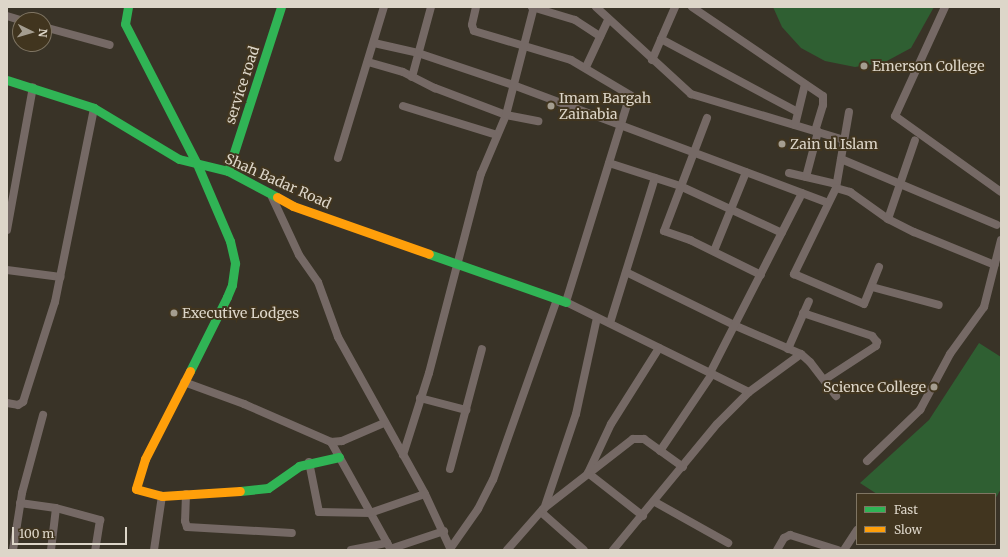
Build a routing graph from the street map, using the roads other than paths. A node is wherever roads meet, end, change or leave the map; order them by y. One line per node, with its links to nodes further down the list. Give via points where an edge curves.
1 (128, 7): 44 (street, via 125,24)
2 (281, 7): 45 (street, service road)
3 (384, 7): 15 (street)
4 (431, 7): 18 (street)
5 (476, 7): 17 (street, via 472,25 474,31)
6 (533, 7): 13 (street, via 575,20); 17 (street)
7 (596, 7): 11 (street)
8 (675, 7): 14 (street)
9 (692, 7): 25 (street)
10 (945, 7): 53 (street, via 895,116)
11 (608, 20): 13 (street); 19 (street)
12 (52, 29): 16 (street)
13 (600, 36): 21 (street)
14 (661, 39): 19 (street); 29 (street)
15 (374, 43): 18 (street); 20 (street)
16 (110, 45)
17 (523, 45): 21 (street); 24 (street)
18 (418, 53): 22 (street); 24 (street)
19 (652, 60): 35 (street, via 692,94)
20 (368, 62): 22 (street); 41 (street)
21 (586, 67): 34 (street, via 630,95)
22 (412, 77): 31 (street)
23 (7, 80): 26 (street, Shah Badar Road)
24 (513, 84): 31 (street); 34 (street)
25 (806, 84): 29 (street); 36 (street, via 823,96)
26 (33, 87): 28 (street, Shah Badar Road); 60 (street)
27 (403, 106): 37 (street)
28 (94, 108): 44 (street, Shah Badar Road, via 161,150); 70 (street)
29 (798, 112): 35 (street)
30 (849, 112): 38 (street)
31 (506, 115): 33 (street); 37 (street)
32 (707, 118): 40 (street)
33 (538, 121)
34 (622, 124): 40 (street); 43 (street)
35 (795, 125): 36 (street)
36 (816, 131): 38 (street); 48 (street)
37 (497, 135): 64 (street, via 481,174)
38 (844, 140): 42 (street)
39 (915, 140): 50 (street)
40 (694, 152): 46 (street); 51 (street)
41 (338, 158)
42 (841, 159): 50 (street); 52 (street)
43 (610, 163): 49 (street); 72 (street)
44 (197, 164): 45 (street, Shah Badar Road); 85 (street, via 230,241 235,263 232,285 227,297)
45 (228, 171): 55 (street, Shah Badar Road)
46 (746, 172): 54 (street); 57 (street)
47 (789, 173): 48 (street)
48 (806, 177): 52 (street)
49 (655, 178): 51 (street); 68 (street)
50 (900, 184): 58 (street); 59 (street)
51 (680, 186): 57 (street); 63 (street, via 664,230)
52 (836, 186): 56 (street); 58 (street, via 850,192)
53 (1001, 192)
54 (802, 193): 56 (street); 61 (street)
55 (272, 197): 64 (street, Shah Badar Road); 92 (street, via 299,255 318,282 338,337)
56 (828, 203): 71 (street, via 794,274 864,304)
57 (731, 209): 61 (street); 63 (street)
58 (888, 219): 65 (street)
59 (997, 225)
60 (7, 230)
61 (782, 233): 69 (street)
62 (1001, 240): 65 (street)
63 (714, 251): 69 (street)
64 (456, 262): 72 (street, Shah Badar Road); 88 (street)
65 (997, 262): 97 (street, via 984,307 950,354 925,402)
66 (879, 267): 71 (street)
67 (7, 270): 70 (street)
68 (626, 272): 77 (street); 78 (street)
69 (760, 275): 78 (street)
70 (62, 277): 89 (street, via 22,402 18,405)
71 (872, 287): 74 (street)
72 (562, 300): 76 (street); 117 (street, via 493,480 478,509)
73 (808, 301): 75 (street)
74 (939, 305)
75 (803, 313): 80 (street); 84 (street, via 872,336 877,342 876,346)
76 (597, 318): 77 (street); 108 (street, via 576,414)
77 (610, 323): 79 (street)
78 (736, 326): 80 (street); 83 (street)
79 (659, 348): 83 (street); 101 (street, via 611,424)
80 (788, 348): 82 (street)
81 (482, 349): 90 (street)
82 (801, 354): 84 (street); 86 (street)
83 (711, 374): 86 (street); 94 (street)
84 (824, 380): 87 (street)
85 (184, 382): 93 (street, via 244,404); 104 (street, via 145,459 136,485 139,492)
86 (749, 392): 99 (street, via 717,424)
87 (836, 396)
88 (420, 398): 90 (street); 95 (street)
89 (7, 404)
90 (466, 410): 100 (street)
91 (43, 414): 106 (street)
92 (384, 423): 93 (street, via 342,441); 95 (street)
93 (331, 442): 96 (street)
94 (660, 451): 99 (street); 101 (street, via 644,439 633,439)
95 (403, 455): 103 (street)
96 (339, 457): 98 (street); 109 (street)
97 (867, 460)
98 (309, 462): 102 (street, via 291,470 268,488); 109 (street, via 317,510)
99 (683, 467): 105 (street)
100 (450, 469)
101 (588, 473): 108 (street); 110 (street)
102 (186, 494): 104 (street); 114 (street, via 187,527)
103 (424, 494): 109 (street); 112 (street)
104 (162, 496): 121 (street)
105 (655, 502): 110 (street); 115 (street)
106 (20, 503): 107 (street); 111 (street)
107 (56, 508): 119 (street); 120 (street, via 100,520)
108 (542, 511): 123 (street); 124 (street)
109 (370, 514): 116 (street)
110 (643, 516): 125 (street)
111 (11, 531): 118 (street)
112 (444, 532): 116 (street); 117 (street)
113 (856, 532): 128 (street)
114 (292, 533)
115 (728, 543)
116 (389, 547): 122 (street)
117 (451, 549)
118 (13, 550)
119 (51, 550)
120 (96, 550)
121 (154, 550)
122 (351, 550)
123 (507, 550)
124 (584, 550)
125 (613, 550)
126 (777, 550): 127 (street, via 784,538 795,536)
127 (838, 550)
128 (844, 550)

